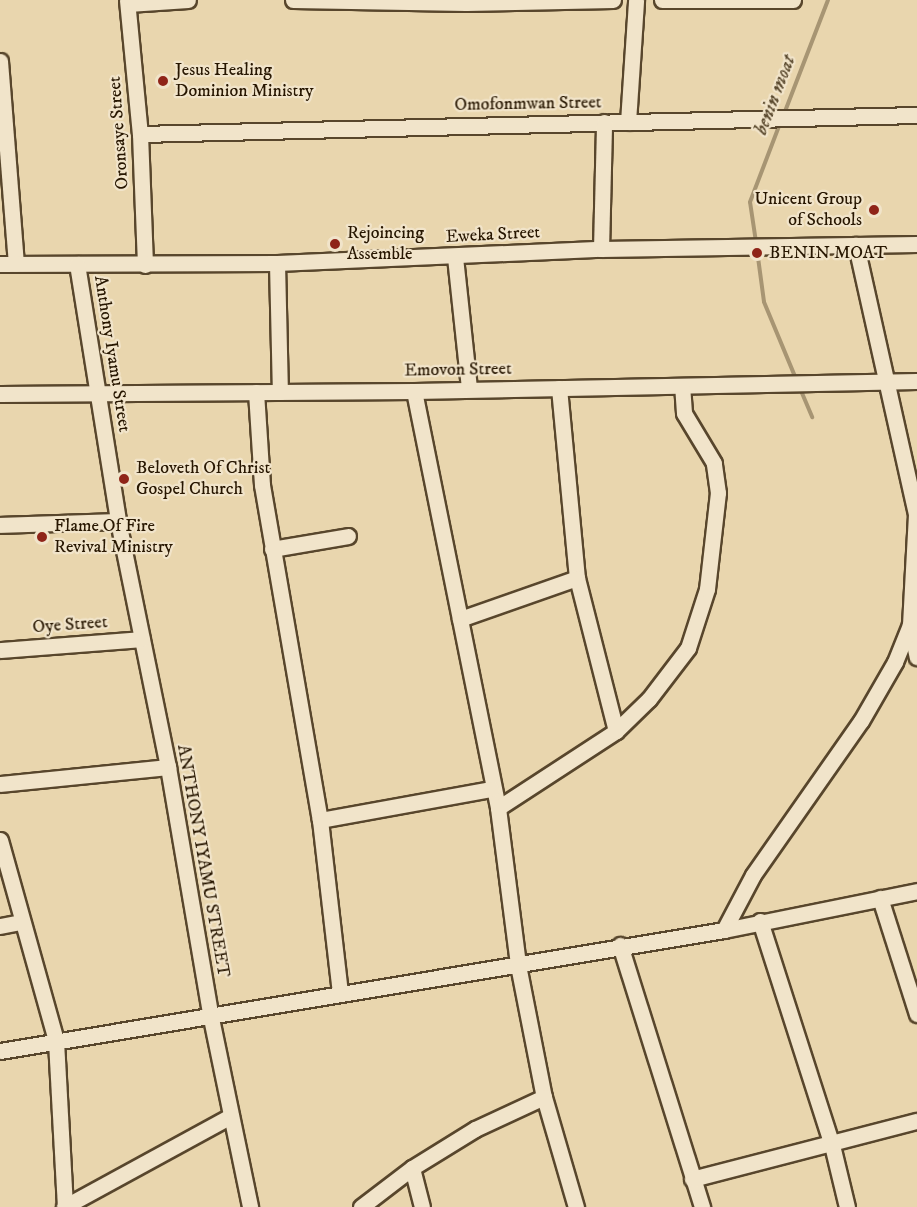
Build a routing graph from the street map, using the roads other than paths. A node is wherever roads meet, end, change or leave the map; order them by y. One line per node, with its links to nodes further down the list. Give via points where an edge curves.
1 (188, 0): 7 (street)
2 (293, 0): 3 (street)
3 (613, 0)
4 (636, 0): 11 (street)
5 (662, 0): 6 (street)
6 (793, 0)
7 (128, 2): 12 (street, Oronsaye Street)
8 (0, 61): 17 (street)
9 (917, 115): 11 (street, Omofonmwan Street)
10 (604, 122): 11 (street, Omofonmwan Street); 12 (street, Omofonmwan Street); 15 (street)
11 (628, 122)
12 (140, 134): 21 (street, Oronsaye Street)
13 (917, 244): 14 (street, Eweka Street)
14 (856, 246): 15 (street, Eweka Street); 23 (street)
15 (601, 249): 16 (street, Eweka Street)
16 (455, 257): 18 (street, Eweka Street); 25 (street)
17 (16, 263): 19 (street, Eweka Street); 20 (street, Eweka Street)
18 (277, 263): 21 (street, Eweka Street); 29 (street)
19 (0, 264)
20 (77, 264): 21 (street, Eweka Street); 30 (street, Anthony Iyamu Street)
21 (145, 265)
22 (917, 381): 23 (street, Emovon Street)
23 (885, 384): 24 (street, Emovon Street); 38 (street, via 916,514)
24 (682, 387): 26 (street, Emovon Street); 42 (street, via 688,424 714,463 718,493 707,589 688,648 649,699)
25 (469, 388): 26 (street, Emovon Street); 27 (street, Emovon Street)
26 (559, 388): 36 (street)
27 (414, 391): 29 (street, Emovon Street); 37 (street)
28 (256, 392): 29 (street, Emovon Street); 30 (street, Emovon Street); 35 (street, via 262,485)
29 (280, 392)
30 (100, 393): 31 (street, Emovon Street); 32 (street, Anthony Iyamu Street)
31 (0, 394)
32 (118, 521): 33 (street); 39 (street, ANTHONY IYAMU STREET)
33 (0, 525)
34 (348, 536): 35 (street)
35 (272, 549): 47 (street)
36 (578, 578): 37 (street); 42 (street)
37 (460, 619): 45 (street)
38 (910, 625): 41 (street); 54 (street, via 895,662 861,721 753,875)
39 (142, 639): 40 (street, Oye Street); 43 (street, ANTHONY IYAMU STREET)
40 (0, 650)
41 (917, 657)
42 (616, 731): 46 (street)
43 (168, 767): 44 (street); 59 (street, ANTHONY IYAMU STREET)
44 (0, 784)
45 (491, 789): 46 (street); 47 (street)
46 (498, 808): 56 (street)
47 (320, 820): 57 (street)
48 (0, 840): 52 (street)
49 (917, 891): 50 (street)
50 (880, 898): 51 (street); 58 (street)
51 (760, 921): 54 (street); 65 (street)
52 (21, 922): 53 (street); 60 (street)
53 (0, 926)
54 (724, 930): 55 (street)
55 (620, 945): 56 (street); 67 (street)
56 (518, 965): 57 (street); 62 (street)
57 (340, 992): 59 (street)
58 (917, 1014)
59 (211, 1018): 60 (street); 63 (street, ANTHONY IYAMU STREET)
60 (56, 1041): 61 (street); 68 (street)
61 (0, 1051)
62 (544, 1097): 66 (street, via 476,1129); 72 (street)
63 (231, 1116): 68 (street); 69 (street, ANTHONY IYAMU STREET)
64 (917, 1121): 65 (street)
65 (832, 1144): 67 (street); 74 (street)
66 (412, 1168): 70 (street); 71 (street)
67 (692, 1179): 73 (street)
68 (65, 1207)
69 (250, 1207)
70 (361, 1207)
71 (422, 1207)
72 (576, 1207)
73 (702, 1207)
74 (847, 1207)

